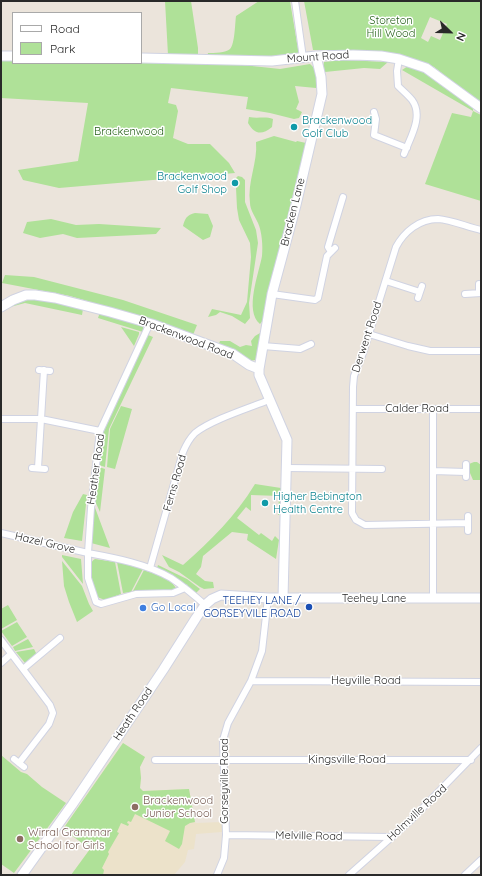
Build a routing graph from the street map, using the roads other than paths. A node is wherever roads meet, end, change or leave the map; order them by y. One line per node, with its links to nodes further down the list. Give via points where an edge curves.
1 (295, 1): 6 (street)
2 (1, 56): 3 (street)
3 (12, 56)
4 (316, 56): 6 (street, Mount Road); 7 (street, Mount Road, via 381,56); 18 (street, Bracken Lane, via 322,94)
5 (142, 58): 6 (street, Mount Road, via 272,61)
6 (303, 58)
7 (399, 59): 8 (street, Mount Road, via 426,68); 10 (street, via 398,86 416,108 416,123 405,151)
8 (481, 108)
9 (377, 114): 10 (street)
10 (374, 135): 11 (street)
11 (367, 138)
12 (343, 197): 18 (street, via 328,247 333,250 327,256 318,298 315,300)
13 (481, 230): 14 (street, Derwent Road, via 438,219 412,227 400,238)
14 (386, 281): 16 (street); 22 (street, Derwent Road)
15 (480, 284): 17 (street)
16 (420, 292)
17 (480, 293): 19 (street)
18 (272, 294): 24 (street, Bracken Lane)
19 (465, 294)
20 (1, 307): 21 (street, Brackenwood Road, via 13,300 35,295)
21 (150, 323): 26 (street, Brackenwood Road, via 233,354); 34 (street, Heather Road)
22 (369, 334): 25 (street, via 430,351); 31 (street, Derwent Road, via 354,376)
23 (311, 344): 24 (street, via 300,349)
24 (263, 346): 26 (street, Bracken Lane)
25 (481, 351)
26 (259, 368): 28 (street, via 259,375)
27 (44, 370): 33 (street)
28 (269, 400): 37 (street, via 287,440); 47 (street, Ferns Road, via 237,412 194,434 183,452)
29 (433, 409): 30 (street, Calder Road); 31 (street, Calder Road); 40 (street)
30 (481, 409)
31 (353, 410): 38 (street, Derwent Road)
32 (1, 419): 33 (street)
33 (41, 419): 34 (street); 36 (street)
34 (100, 431): 46 (street, Heather Road)
35 (466, 464): 40 (street, via 466,474)
36 (38, 468)
37 (287, 468): 38 (street); 50 (street)
38 (352, 469): 39 (street); 43 (street, Derwent Road, via 352,513 356,520 365,525)
39 (382, 470)
40 (433, 472): 43 (street)
41 (468, 516): 42 (street)
42 (468, 523): 43 (street, Derwent Road); 44 (street)
43 (434, 524): 52 (street)
44 (468, 531)
45 (1, 533): 46 (street, Hazel Grove)
46 (88, 553): 47 (street, Hazel Grove); 48 (street, Heather Road, via 88,578 96,602 101,604 136,594 173,594)
47 (150, 568): 48 (street, Hazel Grove)
48 (185, 588): 53 (street, Hazel Grove)
49 (268, 598): 50 (street, Teehey Lane); 53 (street, Heath Road, via 221,595); 59 (street, Gorseyville Road, via 262,651)
50 (283, 598): 52 (street, Teehey Lane)
51 (481, 598): 52 (street, Teehey Lane)
52 (433, 599)
53 (205, 605): 69 (street, Heath Road, via 62,820)
54 (60, 638): 58 (street)
55 (1, 640): 56 (street)
56 (11, 654): 57 (street); 58 (street)
57 (1, 663)
58 (23, 669): 65 (street, via 50,705 53,713 49,724)
59 (251, 681): 60 (street, Heyville Road); 62 (street, Gorseyville Road, via 228,723 223,740)
60 (481, 682)
61 (481, 748): 64 (street, Holmville Road)
62 (223, 759): 63 (street, Kingsville Road); 64 (street, Kingsville Road); 66 (street, Gorseyville Road)
63 (155, 760)
64 (471, 760): 67 (street, Holmville Road, via 432,801)
65 (19, 763)
66 (226, 835): 67 (street, Melville Road); 70 (street, Gorseyville Road, via 224,858)
67 (392, 837): 71 (street, Holmville Road)
68 (481, 860): 72 (street)
69 (22, 875)
70 (217, 875)
71 (349, 875)
72 (465, 875)

